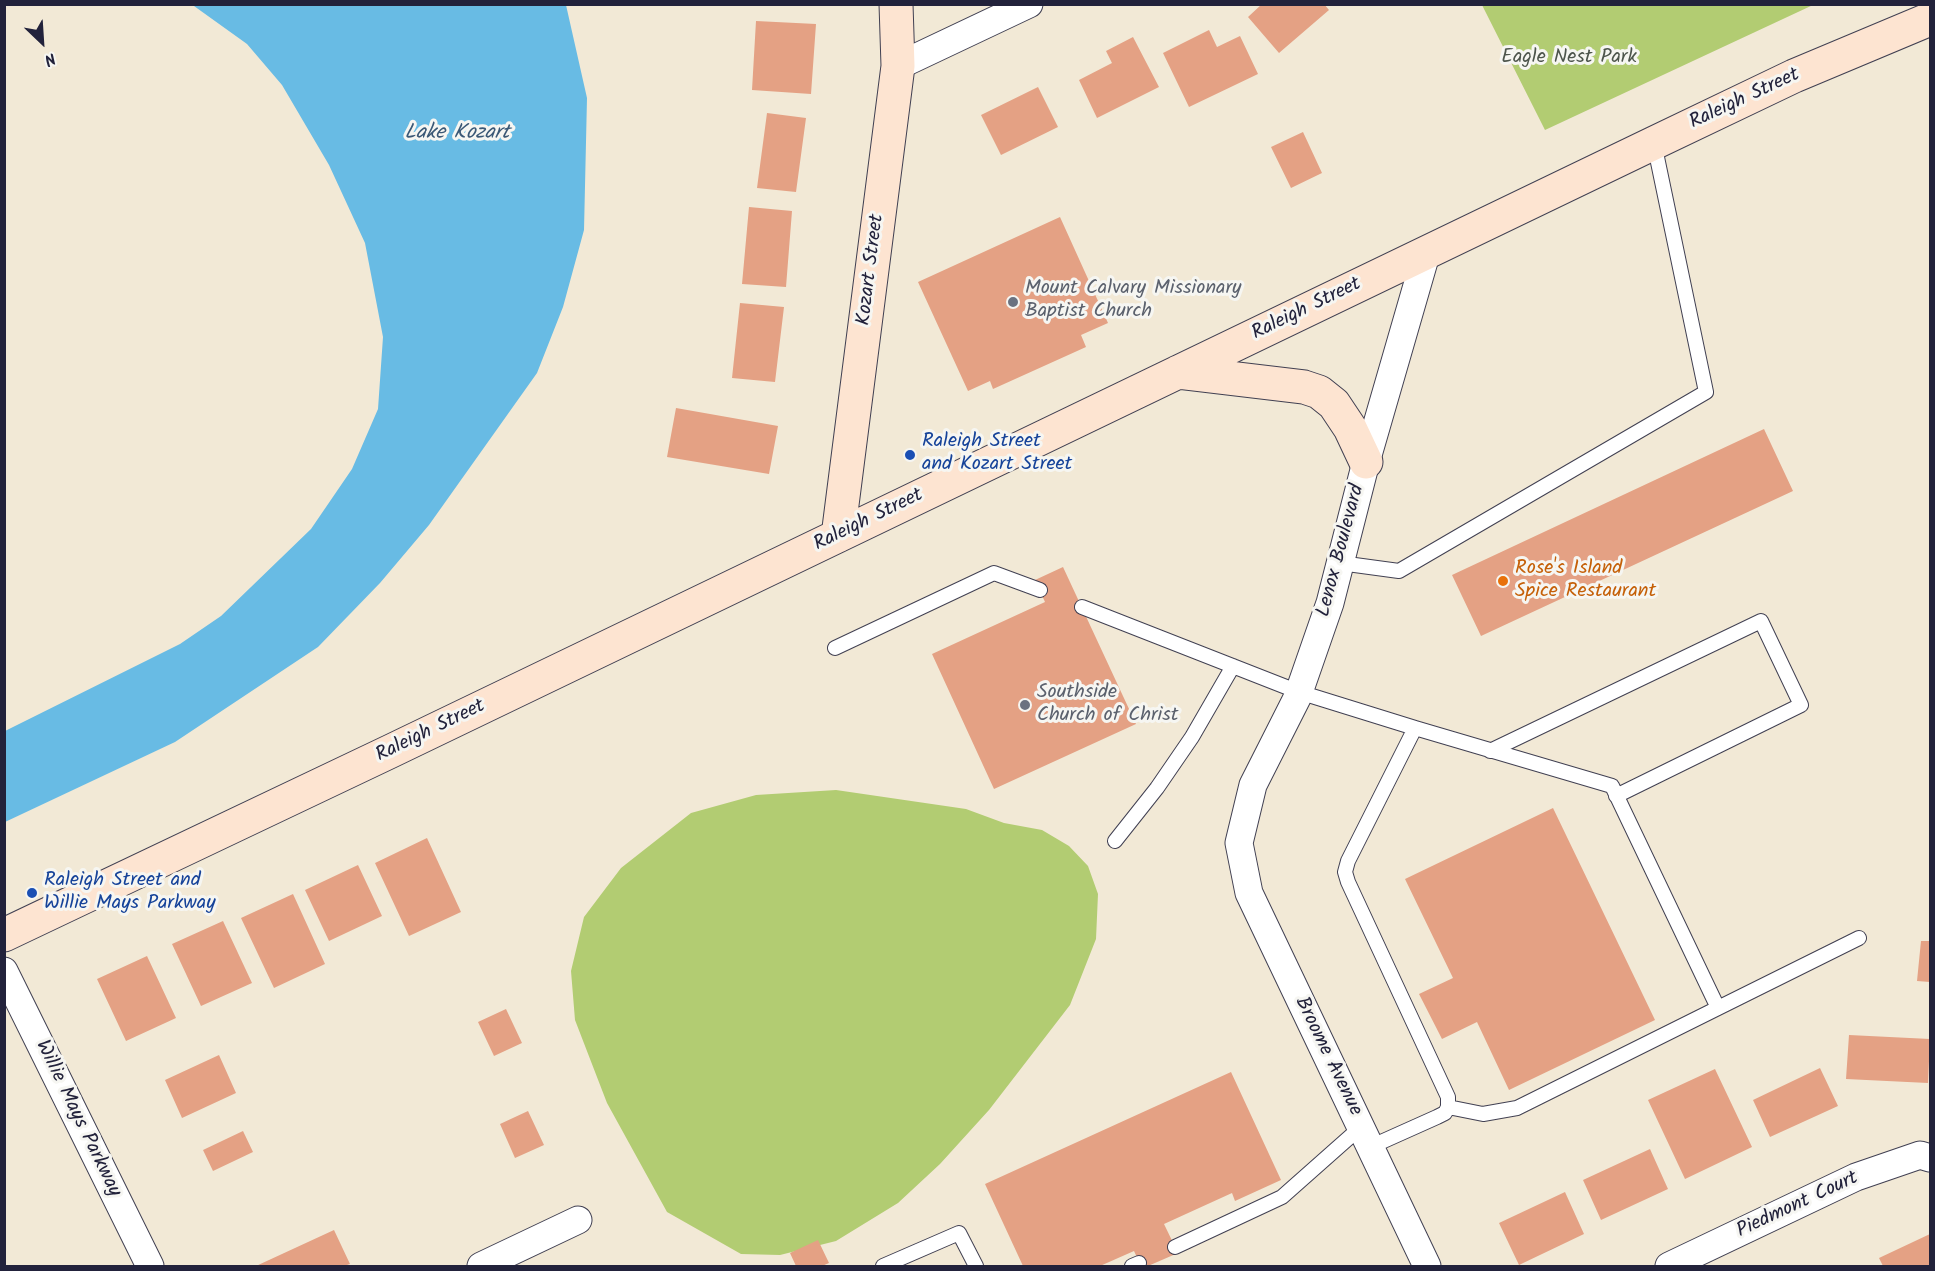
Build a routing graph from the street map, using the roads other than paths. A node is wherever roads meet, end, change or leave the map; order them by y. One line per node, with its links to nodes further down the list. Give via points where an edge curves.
1 (896, 4): 4 (street, Kozart Street)
2 (1029, 4): 4 (street)
3 (1930, 19): 5 (street, Raleigh Street, via 1794,76)
4 (898, 66): 9 (street, Kozart Street)
5 (1654, 142): 6 (street, Raleigh Street); 10 (lane, via 1707,392 1399,571)
6 (1427, 251): 7 (street, Raleigh Street); 8 (street, Lenox Boulevard)
7 (1178, 372): 8 (street, via 1319,392 1334,404); 9 (street, Raleigh Street)
8 (1366, 462): 10 (street, Lenox Boulevard)
9 (838, 536): 21 (street, Raleigh Street)
10 (1340, 563): 15 (street, Lenox Boulevard)
11 (1040, 590): 13 (lane, via 994,573)
12 (1082, 607): 14 (lane)
13 (835, 648)
14 (1233, 666): 15 (lane); 19 (lane, via 1157,789)
15 (1299, 692): 16 (lane); 20 (street, Lenox Boulevard, via 1253,785)
16 (1415, 728): 17 (lane); 25 (lane, via 1345,872 1448,1097)
17 (1490, 751): 18 (lane, via 1612,786); 18 (lane, via 1761,621 1801,705)
18 (1616, 796): 24 (lane)
19 (1115, 841)
20 (1239, 843): 26 (street, Broome Avenue, via 1249,893)
21 (4, 935)
22 (1859, 938): 24 (lane)
23 (4, 971): 30 (street, Willie Mays Parkway)
24 (1718, 1008): 25 (lane, via 1517,1108 1483,1114)
25 (1448, 1107): 26 (lane, via 1437,1118)
26 (1365, 1138): 29 (lane, via 1282,1197); 34 (street, Broome Avenue)
27 (1930, 1158): 35 (street, Piedmont Court, via 1920,1155 1856,1177)
28 (579, 1220): 31 (street)
29 (1175, 1246)
30 (150, 1266)
31 (481, 1266)
32 (883, 1266): 33 (lane, via 959,1233)
33 (976, 1266)
34 (1427, 1266)
35 (1669, 1266)

